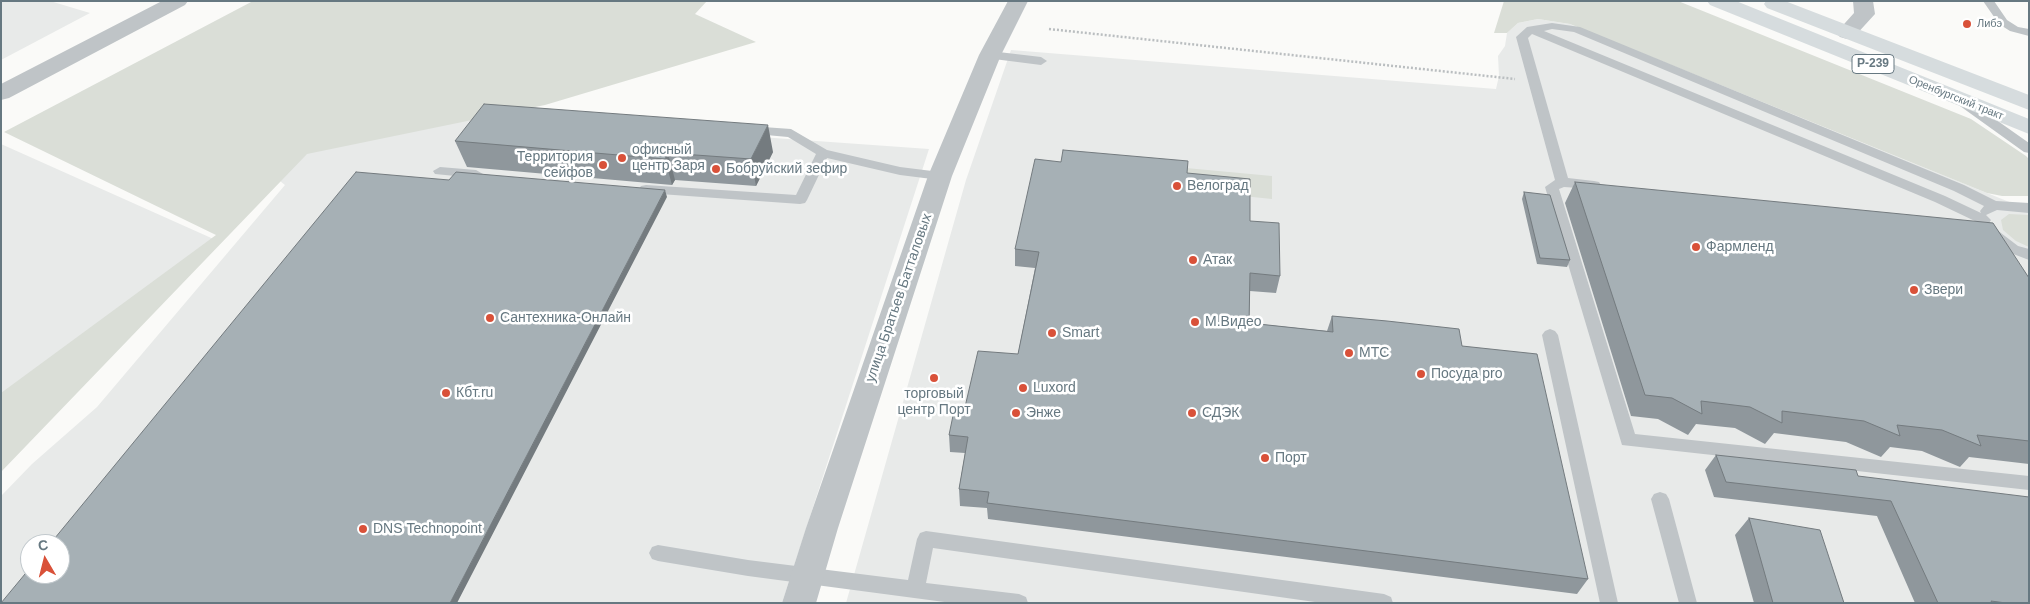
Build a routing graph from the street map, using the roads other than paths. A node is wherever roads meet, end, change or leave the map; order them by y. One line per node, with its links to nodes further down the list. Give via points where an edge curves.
1 (178, 1): 12 (street)
2 (1018, 1): 10 (street, улица Братьев Батталовых)
3 (1717, 1): 13 (main road, Оренбургский тракт / Р-239)
4 (1768, 1): 8 (main road, Оренбургский тракт / Р-239)
5 (1863, 1): 8 (street, via 1865,14)
6 (1988, 1): 9 (lane, via 2003,22)
7 (1531, 30): 22 (lane, via 1522,38); 27 (lane, via 1552,26 1576,29 1959,188); 29 (lane, via 1940,200)
8 (1847, 33): 14 (main road, Оренбургский тракт / Р-239)
9 (2029, 33)
10 (990, 54): 11 (lane); 21 (street, улица Братьев Батталовых)
11 (1041, 62)
12 (1, 93)
13 (1958, 99): 15 (main road, Оренбургский тракт / Р-239); 17 (lane)
14 (2029, 103)
15 (2029, 127)
16 (733, 128): 18 (lane, via 791,133)
17 (2029, 149)
18 (823, 154): 21 (lane); 24 (lane, via 800,200)
19 (440, 171): 20 (lane)
20 (489, 175)
21 (940, 176): 36 (street, улица Братьев Батталовых)
22 (1562, 182): 23 (lane); 33 (lane, via 1552,187 1628,440)
23 (1607, 187)
24 (635, 188)
25 (2029, 202): 26 (lane)
26 (2009, 205): 27 (lane); 28 (lane)
27 (1994, 206): 29 (lane, via 1984,214)
28 (2029, 208)
29 (1985, 223): 30 (lane); 31 (lane)
30 (1961, 224)
31 (2023, 260)
32 (1550, 335): 40 (lane)
33 (2029, 483)
34 (1660, 498): 41 (lane)
35 (658, 553): 36 (lane)
36 (803, 589): 37 (lane)
37 (916, 590): 38 (lane); 39 (lane, via 926,539)
38 (1019, 603)
39 (1384, 603)
40 (1609, 603)
41 (1688, 603)

